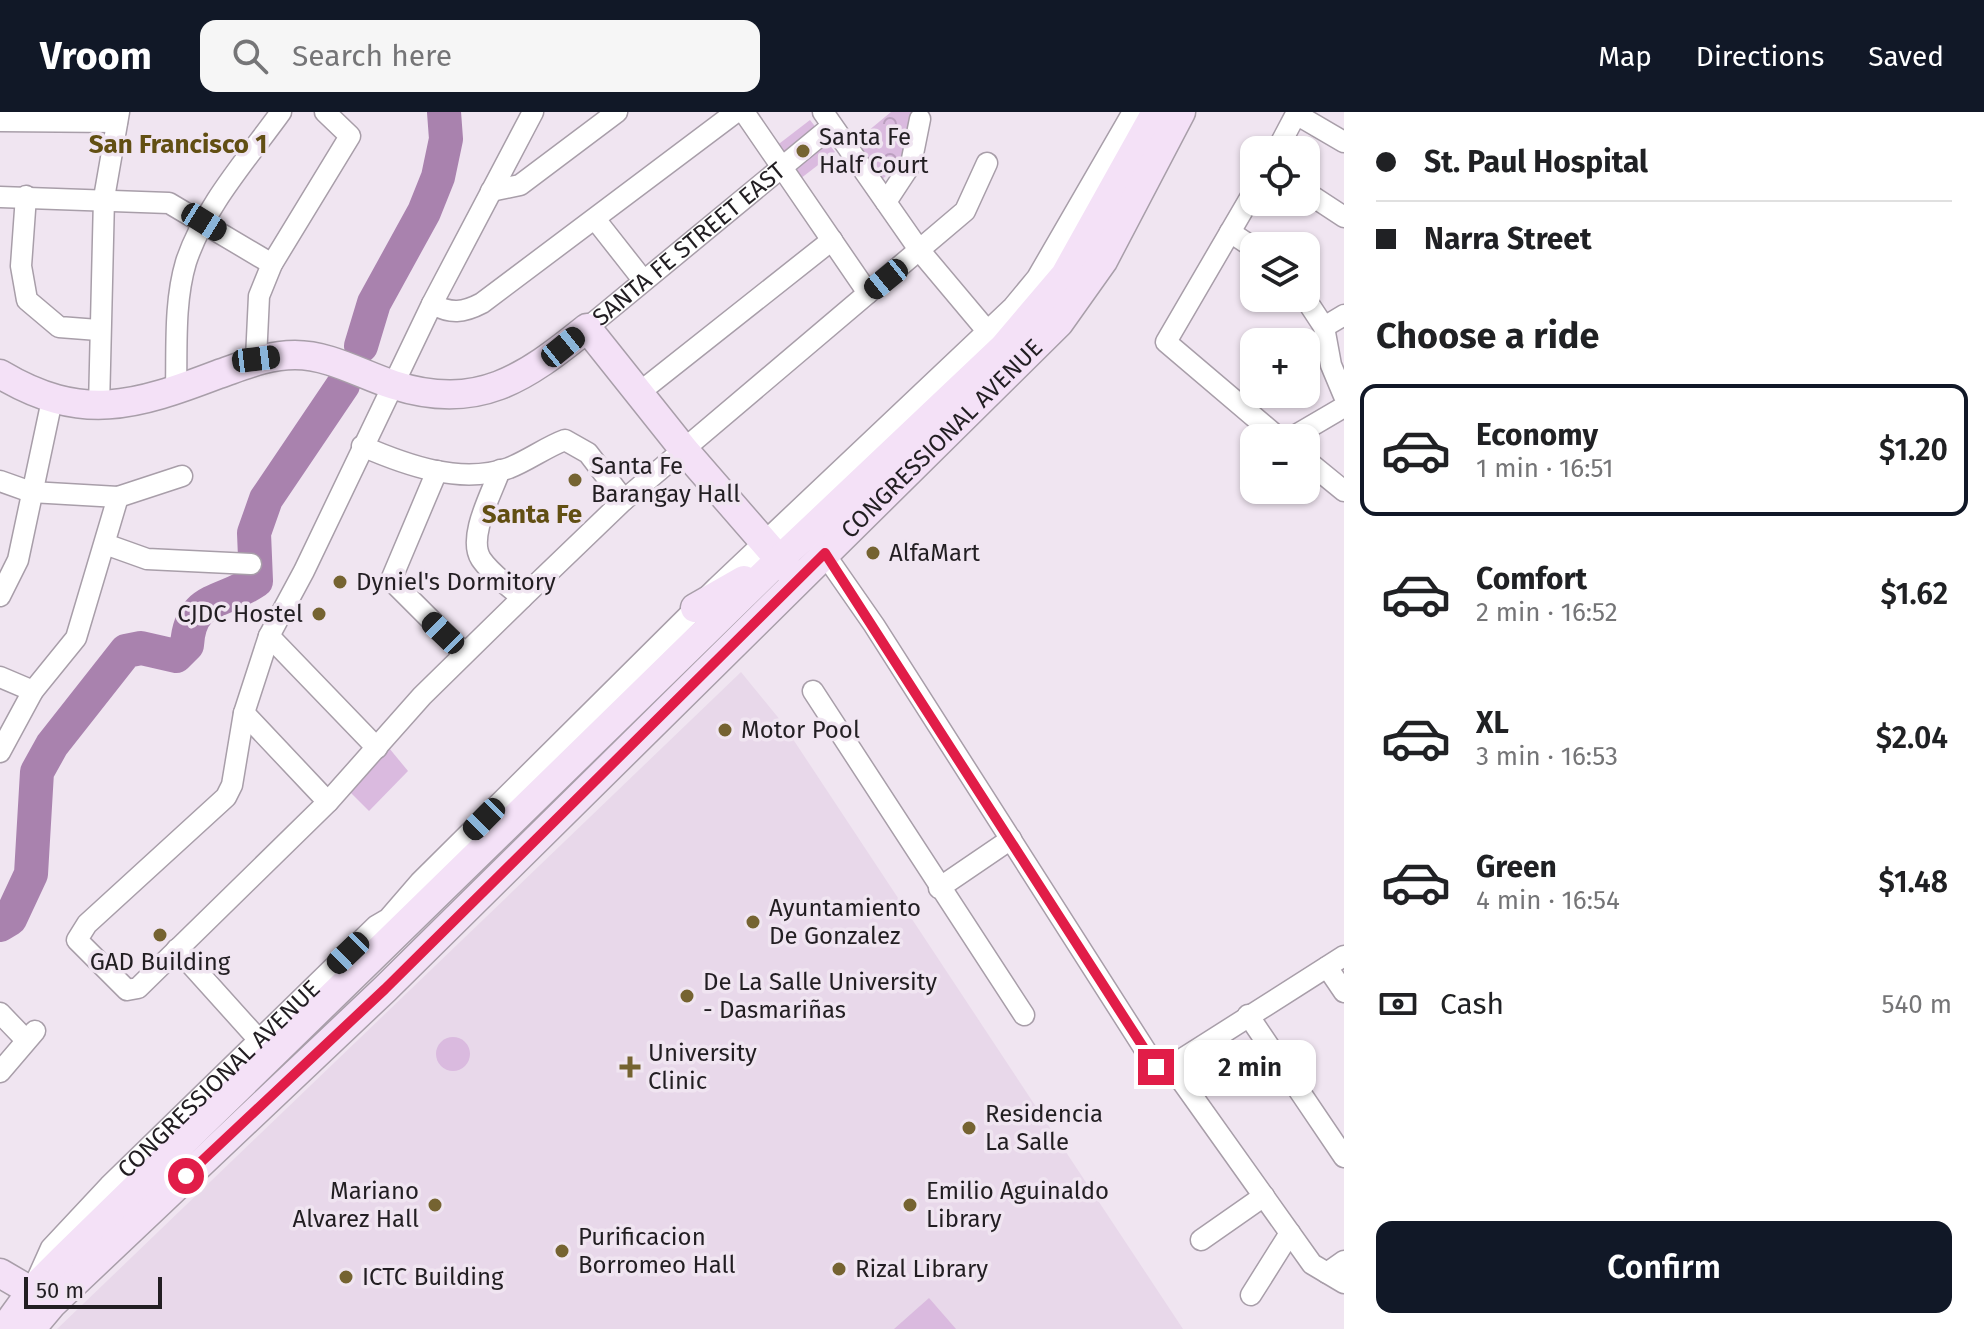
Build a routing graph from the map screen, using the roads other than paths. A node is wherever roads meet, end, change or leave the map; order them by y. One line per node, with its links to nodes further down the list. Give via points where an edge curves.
1 (281, 112): 27 (street)
2 (325, 112): 32 (street, via 350,136)
3 (533, 112): 18 (street)
4 (617, 112): 18 (street, via 520,185)
5 (736, 112): 26 (street)
6 (744, 112): 17 (street)
7 (1133, 112): 41 (street, CONGRESSIONAL AVENUE, via 1037,278)
8 (1156, 112): 64 (main road, CONGRESSIONAL AVENUE, via 1044,304)
9 (1181, 112): 64 (main road, CONGRESSIONAL AVENUE, via 1103,261 1059,323)
10 (826, 116): 17 (street, SANTA FE STREET EAST); 23 (street)
11 (118, 117): 13 (street); 21 (street)
12 (920, 119): 23 (street, via 911,164)
13 (0, 121)
14 (1284, 136): 15 (street, via 1296,114)
15 (1344, 142)
16 (987, 163): 31 (street, via 965,211)
17 (780, 167): 30 (street); 33 (street, SANTA FE STREET EAST)
18 (491, 191): 35 (street)
19 (26, 196): 20 (street); 21 (street); 40 (street, via 21,266 27,300 59,327)
20 (0, 197)
21 (104, 198): 27 (street, via 169,203); 40 (street)
22 (1320, 201): 25 (street)
23 (886, 202): 31 (street)
24 (1240, 215): 28 (street)
25 (1344, 217)
26 (595, 219): 33 (street); 35 (street, via 470,310 447,312)
27 (204, 222): 32 (street); 45 (street, via 181,287)
28 (1230, 232): 29 (street); 51 (street, via 1166,342)
29 (1240, 239)
30 (832, 240): 34 (street); 46 (street)
31 (920, 251): 34 (street); 41 (street)
32 (272, 264): 42 (street, via 259,296)
33 (643, 280): 39 (street, SANTA FE STREET EAST)
34 (868, 293): 54 (street)
35 (432, 304): 44 (street)
36 (1314, 312): 38 (street)
37 (1344, 315): 38 (street)
38 (1324, 327): 47 (street)
39 (587, 328): 44 (main road, SANTA FE STREET EAST, via 529,373 484,390 439,395); 46 (main road)
40 (98, 330): 49 (street)
41 (988, 332): 67 (street, CONGRESSIONAL AVENUE)
42 (256, 359): 44 (main road, SANTA FE STREET EAST, via 297,355); 45 (main road, SANTA FE STREET EAST)
43 (0, 374): 48 (main road, SANTA FE STREET EAST)
44 (394, 386): 53 (street)
45 (176, 390): 49 (main road, SANTA FE STREET EAST)
46 (640, 392): 54 (main road)
47 (1344, 396)
48 (52, 400): 49 (main road, SANTA FE STREET EAST); 61 (street)
49 (99, 407)
50 (1344, 407): 52 (street)
51 (1263, 424)
52 (1315, 424)
53 (362, 446): 56 (street); 72 (street)
54 (685, 451): 63 (street); 67 (main road)
55 (500, 470): 56 (street); 63 (street, via 565,440 588,453); 70 (street, via 477,551)
56 (437, 471): 73 (street, via 391,580)
57 (1320, 471): 60 (street)
58 (182, 476): 62 (street)
59 (0, 481): 61 (street)
60 (1344, 491)
61 (31, 492): 62 (street); 66 (street)
62 (118, 497): 65 (street)
63 (624, 500): 70 (street)
64 (816, 543): 67 (main road, CONGRESSIONAL AVENUE); 81 (street)
65 (105, 544): 68 (street, via 147,559); 75 (street, via 76,638)
66 (9, 556): 69 (street)
67 (780, 561): 71 (main road, CONGRESSIONAL AVENUE); 71 (main road, via 737,584); 100 (main road, CONGRESSIONAL AVENUE, via 396,978)
68 (251, 564)
69 (0, 596)
70 (522, 598): 73 (street)
71 (703, 617): 89 (main road, CONGRESSIONAL AVENUE)
72 (269, 636): 77 (street); 78 (street)
73 (464, 653): 78 (street)
74 (0, 677): 75 (street)
75 (33, 691): 79 (street)
76 (813, 691): 82 (street)
77 (244, 713): 80 (street); 83 (street, via 226,797 77,937 132,991)
78 (377, 748): 80 (street)
79 (0, 752)
80 (328, 802): 83 (street)
81 (1011, 839): 82 (street); 90 (street, via 1156,1067)
82 (939, 888): 87 (street)
83 (177, 949): 89 (street)
84 (1335, 962): 85 (street); 88 (street)
85 (1344, 992)
86 (0, 1013): 91 (street, via 31,1035)
87 (1024, 1015)
88 (1248, 1015): 90 (street); 92 (street)
89 (266, 1048): 100 (main road, CONGRESSIONAL AVENUE)
90 (1171, 1066): 93 (street)
91 (0, 1072)
92 (1344, 1157)
93 (1264, 1196): 94 (street); 95 (street)
94 (1290, 1233): 98 (street, via 1312,1264); 99 (street)
95 (1201, 1240)
96 (1344, 1261): 98 (street)
97 (0, 1273): 100 (main road)
98 (1335, 1278)
99 (1251, 1295)
100 (43, 1297): 101 (main road, CONGRESSIONAL AVENUE); 102 (main road, CONGRESSIONAL AVENUE)
101 (4, 1329)
102 (31, 1329)

